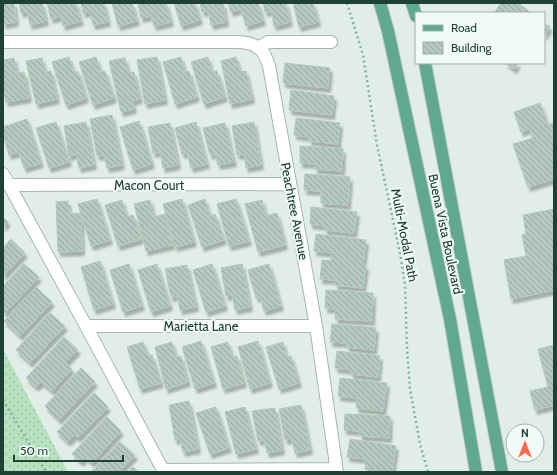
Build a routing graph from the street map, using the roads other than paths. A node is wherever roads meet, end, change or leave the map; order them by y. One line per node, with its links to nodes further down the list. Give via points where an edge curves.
1 (380, 3): 14 (main road, Buena Vista Boulevard, via 450,319)
2 (412, 3): 3 (main road)
3 (415, 13)
4 (3, 42): 6 (street, via 239,42)
5 (331, 42): 6 (street, via 268,42)
6 (258, 48): 9 (street, Peachtree Avenue, via 265,54 269,66)
7 (425, 64): 15 (main road, Buena Vista Boulevard)
8 (6, 180): 9 (street, Macon Court); 10 (street)
9 (289, 184): 11 (street, Peachtree Avenue)
10 (86, 326): 11 (street, Marietta Lane); 12 (street)
11 (316, 326): 13 (street, Peachtree Avenue)
12 (163, 471): 13 (street)
13 (337, 471)
14 (476, 472)
15 (502, 472)

